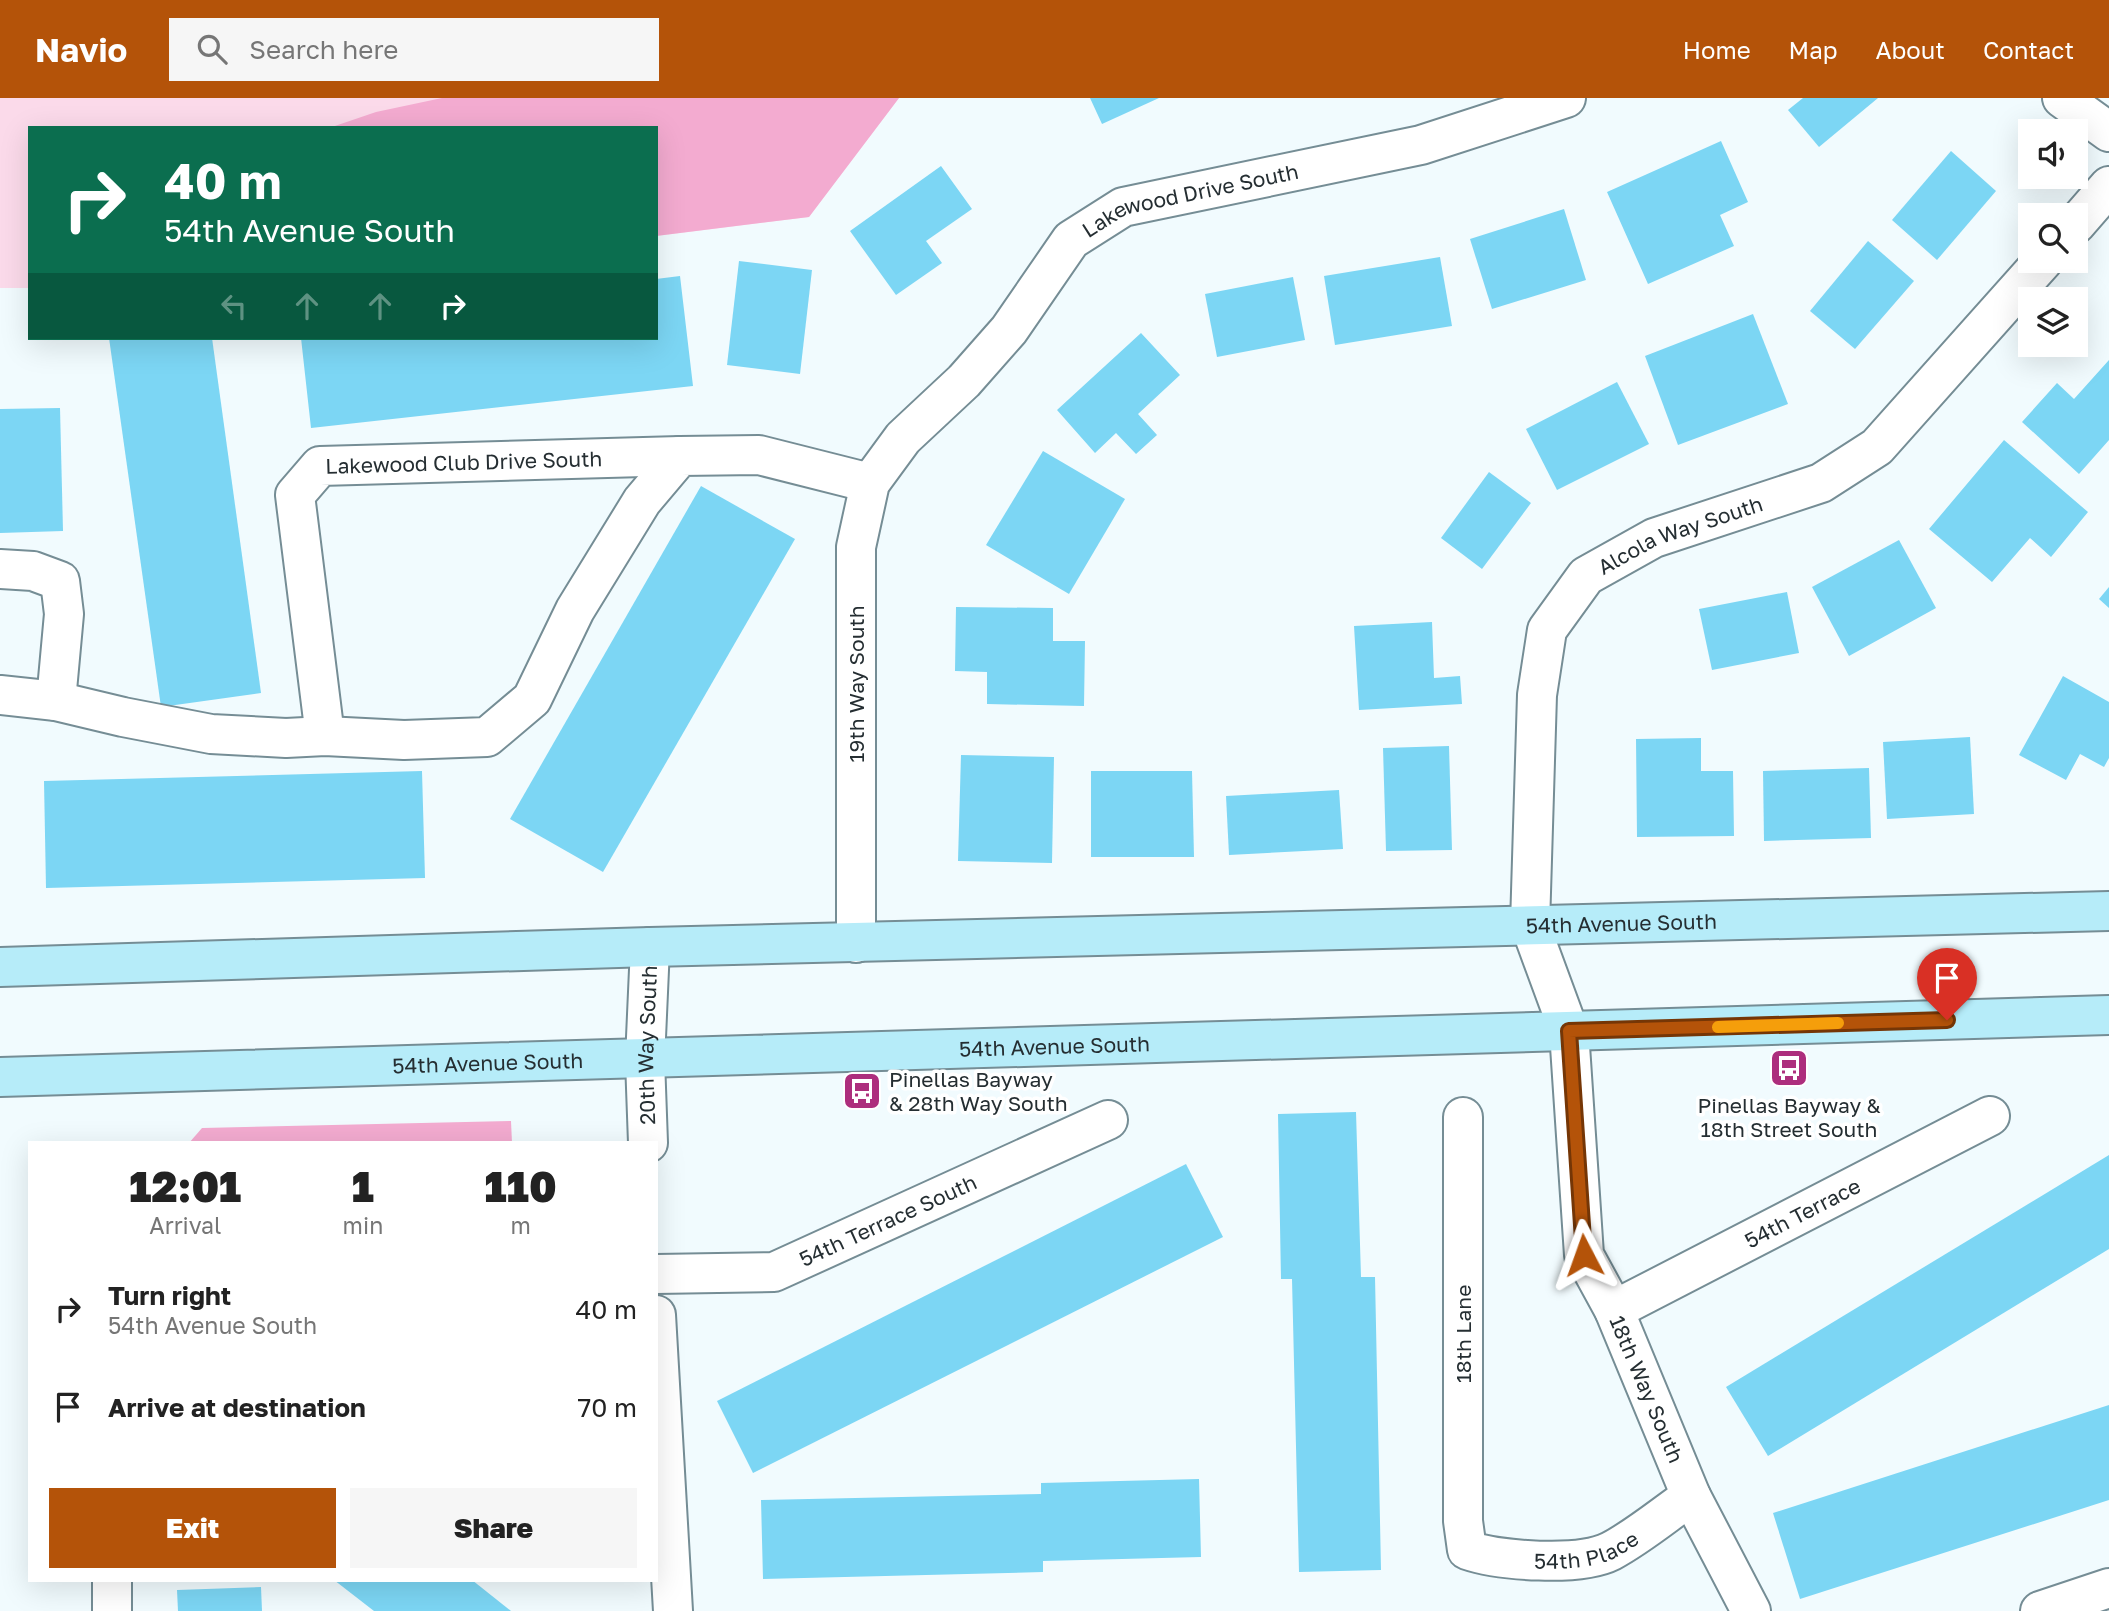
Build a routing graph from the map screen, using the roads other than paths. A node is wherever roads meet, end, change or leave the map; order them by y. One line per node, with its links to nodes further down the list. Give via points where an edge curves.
1 (1566, 98): 7 (street, Lakewood Drive South, via 1420,145 1123,207 1071,240 1009,330 964,381)
2 (2062, 98): 3 (street)
3 (2109, 132)
4 (2109, 186): 5 (street)
5 (2088, 210)
6 (2032, 273): 15 (street, Alcola Way South, via 1877,447 1821,483 1654,538 1586,576 1547,630 1537,695)
7 (903, 438): 9 (street, 19th Way South)
8 (680, 456): 9 (street, Lakewood Club Drive South, via 759,455); 13 (street, via 642,501 575,610 532,699 487,737 404,740); 13 (street, Lakewood Club Drive South, via 320,466 295,495)
9 (870, 483): 16 (street, 19th Way South, via 856,547)
10 (0, 569): 12 (street, via 33,571 60,581 64,614)
11 (0, 695): 12 (street)
12 (56, 701): 13 (street, via 212,734)
13 (325, 736)
14 (2109, 911): 15 (main road, 54th Avenue South)
15 (1530, 925): 16 (main road, 54th Avenue South); 20 (street, 18th Way South)
16 (856, 943): 17 (main road, 54th Avenue South)
17 (650, 947): 18 (main road, 54th Avenue South); 21 (street, 20th Way South)
18 (0, 967)
19 (2109, 1015): 20 (main road, 54th Avenue South)
20 (1569, 1031): 21 (main road, 54th Avenue South); 28 (street, 18th Way South, via 1584,1255)
21 (645, 1060): 22 (main road, 54th Avenue South); 26 (street, 20th Way South)
22 (0, 1077)
23 (1990, 1116): 28 (street, 54th Terrace)
24 (1463, 1117): 31 (street, 18th Lane)
25 (1108, 1120): 27 (street, 54th Terrace South, via 774,1272)
26 (648, 1141)
27 (658, 1274)
28 (1614, 1310): 30 (street, 18th Way South)
29 (658, 1350): 35 (street)
30 (1691, 1496): 31 (street, 54th Place, via 1609,1552 1570,1559 1519,1560); 36 (street, 18th Way South)
31 (1467, 1550)
32 (111, 1582): 34 (street)
33 (2109, 1588): 37 (street)
34 (112, 1611)
35 (673, 1611)
36 (1751, 1611)
37 (2040, 1611)

